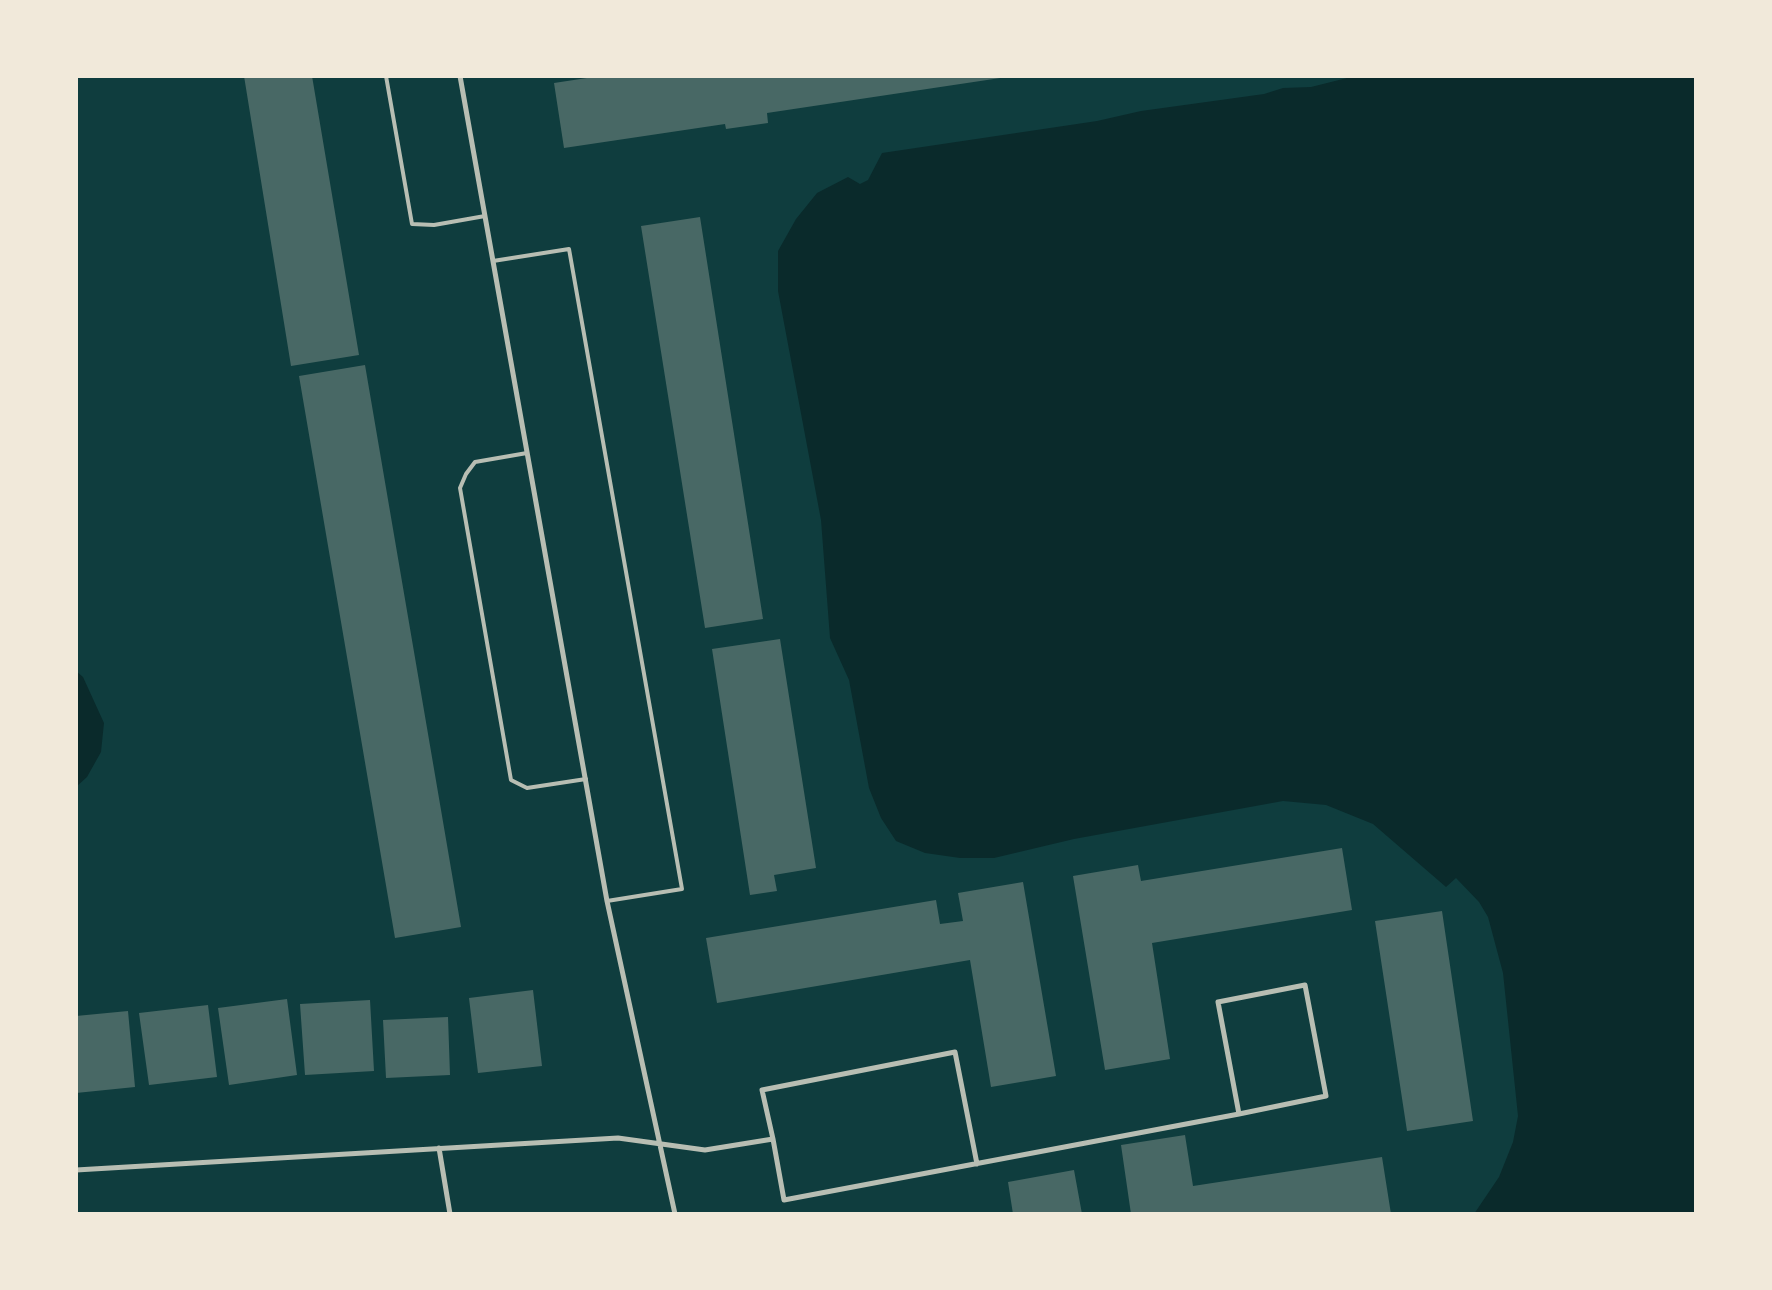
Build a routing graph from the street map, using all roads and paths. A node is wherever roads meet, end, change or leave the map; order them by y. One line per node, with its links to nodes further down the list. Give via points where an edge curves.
1 (386, 76): 3 (lane, via 412,224 434,225)
2 (460, 76): 3 (street)
3 (485, 216): 4 (street)
4 (493, 261): 5 (street); 7 (lane, via 569,249 682,889)
5 (527, 453): 6 (street); 6 (lane, via 475,462 460,488 511,780 528,788)
6 (586, 779): 7 (street)
7 (607, 901): 10 (street)
8 (1239, 1114): 8 (street, via 1326,1096 1305,985 1218,1002); 12 (street)
9 (773, 1140): 10 (street, via 705,1150); 12 (street, via 784,1200); 12 (street, via 762,1090 955,1052)
10 (660, 1144): 11 (street, via 618,1138); 15 (street)
11 (440, 1148): 13 (street); 14 (street)
12 (977, 1164)
13 (76, 1170)
14 (450, 1214)
15 (675, 1214)

